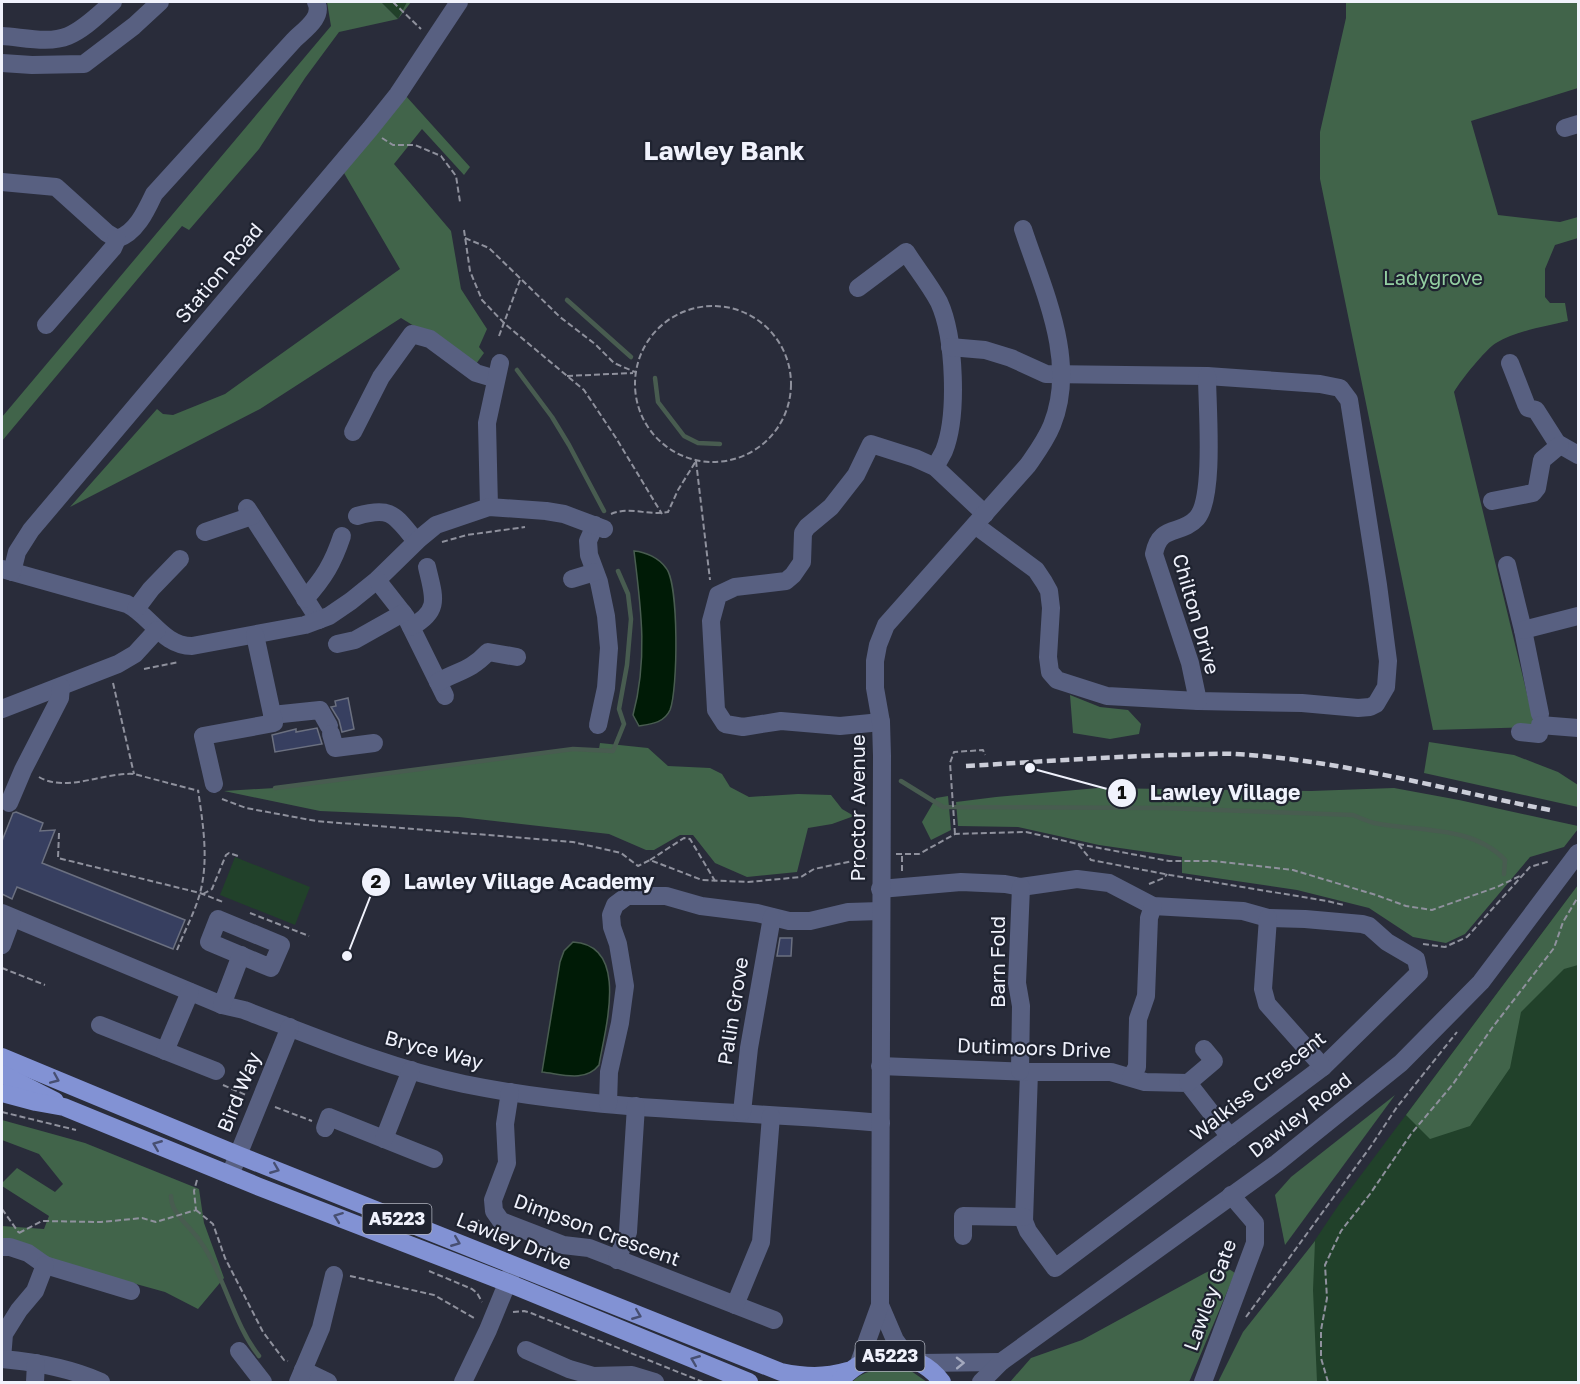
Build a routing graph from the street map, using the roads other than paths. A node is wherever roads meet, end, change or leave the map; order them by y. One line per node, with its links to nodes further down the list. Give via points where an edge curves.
1 (113, 2): 5 (street, via 69,36)
2 (160, 2): 6 (street, via 84,64)
3 (316, 2): 9 (street, via 317,15 313,21 154,194 144,215 126,236)
4 (459, 2): 30 (street, Station Road, via 398,94 31,530)
5 (2, 36)
6 (2, 63)
7 (2, 182): 9 (street, via 56,187)
8 (1023, 230): 14 (street, Proctor Avenue, via 1054,323)
9 (117, 239): 11 (street)
10 (858, 288): 12 (street, via 906,252 939,303)
11 (46, 325)
12 (950, 347): 14 (street, via 984,350 1046,374); 19 (street, via 952,412 944,451)
13 (1510, 363): 17 (street, via 1528,408 1536,410)
14 (1061, 375): 15 (street); 23 (street, Proctor Avenue, via 1052,424 1042,445)
15 (1207, 376): 45 (street, Chilton Drive, via 1208,471 1203,506 1197,518 1161,536 1154,554 1190,663); 45 (street, via 1320,384 1340,388 1349,400 1388,677 1381,698 1370,707)
16 (352, 432): 21 (street, via 381,377 412,334 430,339 476,373 498,371 487,423)
17 (1560, 445): 18 (street); 20 (street, via 1542,460 1533,493)
18 (1578, 455)
19 (935, 467): 23 (street); 49 (street, via 871,444 856,476 831,507 802,533 802,562 793,575 786,581 725,590 718,595 713,609 716,710 724,724 743,727 781,721 840,726)
20 (1492, 501)
21 (489, 507): 26 (street, via 436,525); 31 (street, via 546,511 599,527 588,541)
22 (357, 516): 26 (street, via 376,511 388,513)
23 (980, 520): 45 (street, Chilton Drive, via 1036,570 1049,591 1048,657 1050,672 1057,680 1107,696); 49 (street, Proctor Avenue, via 886,625 875,662)
24 (205, 532): 34 (street, via 250,512)
25 (342, 536): 34 (street, via 333,562)
26 (416, 542): 33 (street)
27 (180, 559): 35 (street)
28 (1507, 565): 40 (street)
29 (428, 567): 38 (street, via 433,608 424,620)
30 (7, 570): 35 (street)
31 (595, 573): 32 (street); 50 (street, via 609,648)
32 (572, 579)
33 (377, 580): 37 (street); 38 (street)
34 (305, 599): 37 (street)
35 (136, 609): 39 (street)
36 (1578, 615): 40 (street)
37 (319, 620): 41 (street)
38 (407, 620): 42 (street); 43 (street, via 441,689 456,673 468,670 488,652)
39 (158, 630): 41 (street, via 182,646); 44 (street, via 135,654 118,664)
40 (1523, 630): 47 (street)
41 (255, 635): 48 (street)
42 (337, 644)
43 (517, 657)
44 (61, 687): 46 (street); 55 (street, via 60,698)
45 (1198, 701)
46 (2, 709)
47 (1540, 714)
48 (272, 715): 53 (street, via 320,710 335,748); 54 (street, via 274,723 203,736)
49 (881, 722): 58 (street, Proctor Avenue)
50 (598, 725)
51 (1578, 728): 52 (street, via 1540,725 1539,734)
52 (1520, 732)
53 (374, 743)
54 (206, 787)
55 (9, 803)
56 (1576, 862): 95 (street, Dawley Road, via 1481,982 1401,1063 1352,1105)
57 (1021, 887): 58 (street, Walkiss Crescent, via 961,882); 59 (street, Walkiss Crescent, via 1077,879 1108,883); 77 (street, Barn Fold, via 1017,983)
58 (880, 889): 60 (street, Proctor Avenue)
59 (1147, 902): 63 (street, Walkiss Crescent, via 1243,911); 79 (street, via 1146,996 1138,1019 1137,1067)
60 (881, 911): 62 (street, via 848,912 810,921); 73 (street, Proctor Avenue)
61 (7, 916): 64 (street); 66 (street, Bryce Way)
62 (772, 917): 83 (street, via 700,906 666,896 627,896 615,905 612,927 624,986 609,1072); 86 (street, Palin Grove)
63 (1268, 918): 74 (street, via 1263,989 1267,1004); 74 (street, Walkiss Crescent, via 1362,924 1416,958 1419,973)
64 (2, 945)
65 (241, 955): 67 (street)
66 (190, 992): 67 (street, Bryce Way); 71 (street)
67 (222, 1005): 69 (street, Bryce Way)
68 (100, 1025): 71 (street)
69 (290, 1027): 75 (street, Bryce Way); 92 (street, Bird Way)
70 (1204, 1049): 80 (street, via 1214,1061)
71 (165, 1051): 76 (street)
72 (2, 1057): 92 (main road, Lawley Drive / A5223, one-way to 92)
73 (880, 1066): 77 (street, Dutimoors Drive); 88 (street, Proctor Avenue)
74 (1323, 1067): 90 (street, Walkiss Crescent)
75 (411, 1070): 81 (street, Bryce Way); 91 (street)
76 (216, 1071)
77 (1024, 1072): 79 (street, Dutimoors Drive, via 1111,1072); 96 (street, Walkiss Crescent)
78 (2, 1074): 85 (main road)
79 (1131, 1077): 80 (street, Dutimoors Drive, via 1144,1082)
80 (1188, 1083): 90 (street)
81 (510, 1092): 83 (street, Bryce Way); 99 (street, Dimpson Crescent, via 505,1124 507,1163 493,1200 495,1214 501,1221 563,1245 589,1248)
82 (2, 1093): 85 (main road, Lawley Drive / A5223)
83 (608, 1104): 84 (street, Bryce Way)
84 (636, 1106): 86 (street, Bryce Way); 99 (street, via 628,1232)
85 (64, 1107): 94 (main road, Lawley Drive / A5223, one-way to 85)
86 (742, 1113): 87 (street, Bryce Way)
87 (771, 1116): 88 (street, Bryce Way); 104 (street, via 761,1242)
88 (881, 1123): 105 (street, Proctor Avenue)
89 (325, 1127): 91 (street, via 329,1117)
90 (1230, 1137): 96 (street, Walkiss Crescent, via 1055,1269 1028,1231)
91 (384, 1139): 93 (street)
92 (238, 1155): 94 (street, Bird Way); 101 (main road, Lawley Drive / A5223, one-way to 101)
93 (434, 1159)
94 (230, 1175): 101 (main road, Lawley Drive / A5223, one-way to 94)
95 (1231, 1195): 111 (street, Dawley Road); 124 (street, Lawley Gate, via 1255,1223 1255,1243)
96 (1024, 1217): 97 (street, via 963,1216)
97 (963, 1236)
98 (2, 1247): 100 (street, via 20,1242)
99 (617, 1260): 104 (street, Dimpson Crescent)
100 (45, 1264): 103 (street); 109 (street, via 35,1291 4,1334)
101 (511, 1274): 113 (main road, Lawley Drive / A5223, one-way to 113, via 781,1372 807,1377); 119 (street); 121 (main road, Lawley Drive / A5223, one-way to 101)
102 (334, 1275): 114 (street, via 321,1328)
103 (131, 1291)
104 (735, 1305): 106 (street, Dimpson Crescent)
105 (880, 1305): 110 (street, Proctor Avenue, via 895,1340); 113 (street, Proctor Avenue)
106 (774, 1320)
107 (526, 1350): 120 (street, via 593,1376 632,1375)
108 (239, 1351): 117 (street)
109 (2, 1359): 112 (street)
110 (914, 1361): 111 (street, one-way to 111); 113 (main road, A5223, via 890,1356 872,1358); 122 (main road, A5223)
111 (1000, 1362): 123 (street, Dawley Road)
112 (36, 1363): 115 (street); 116 (street, via 82,1374)
113 (849, 1372)
114 (302, 1374): 118 (street)
115 (35, 1383)
116 (101, 1383)
117 (263, 1383)
118 (328, 1383)
119 (463, 1383)
120 (655, 1383)
121 (749, 1383)
122 (942, 1383)
123 (981, 1383)
124 (1203, 1383)

